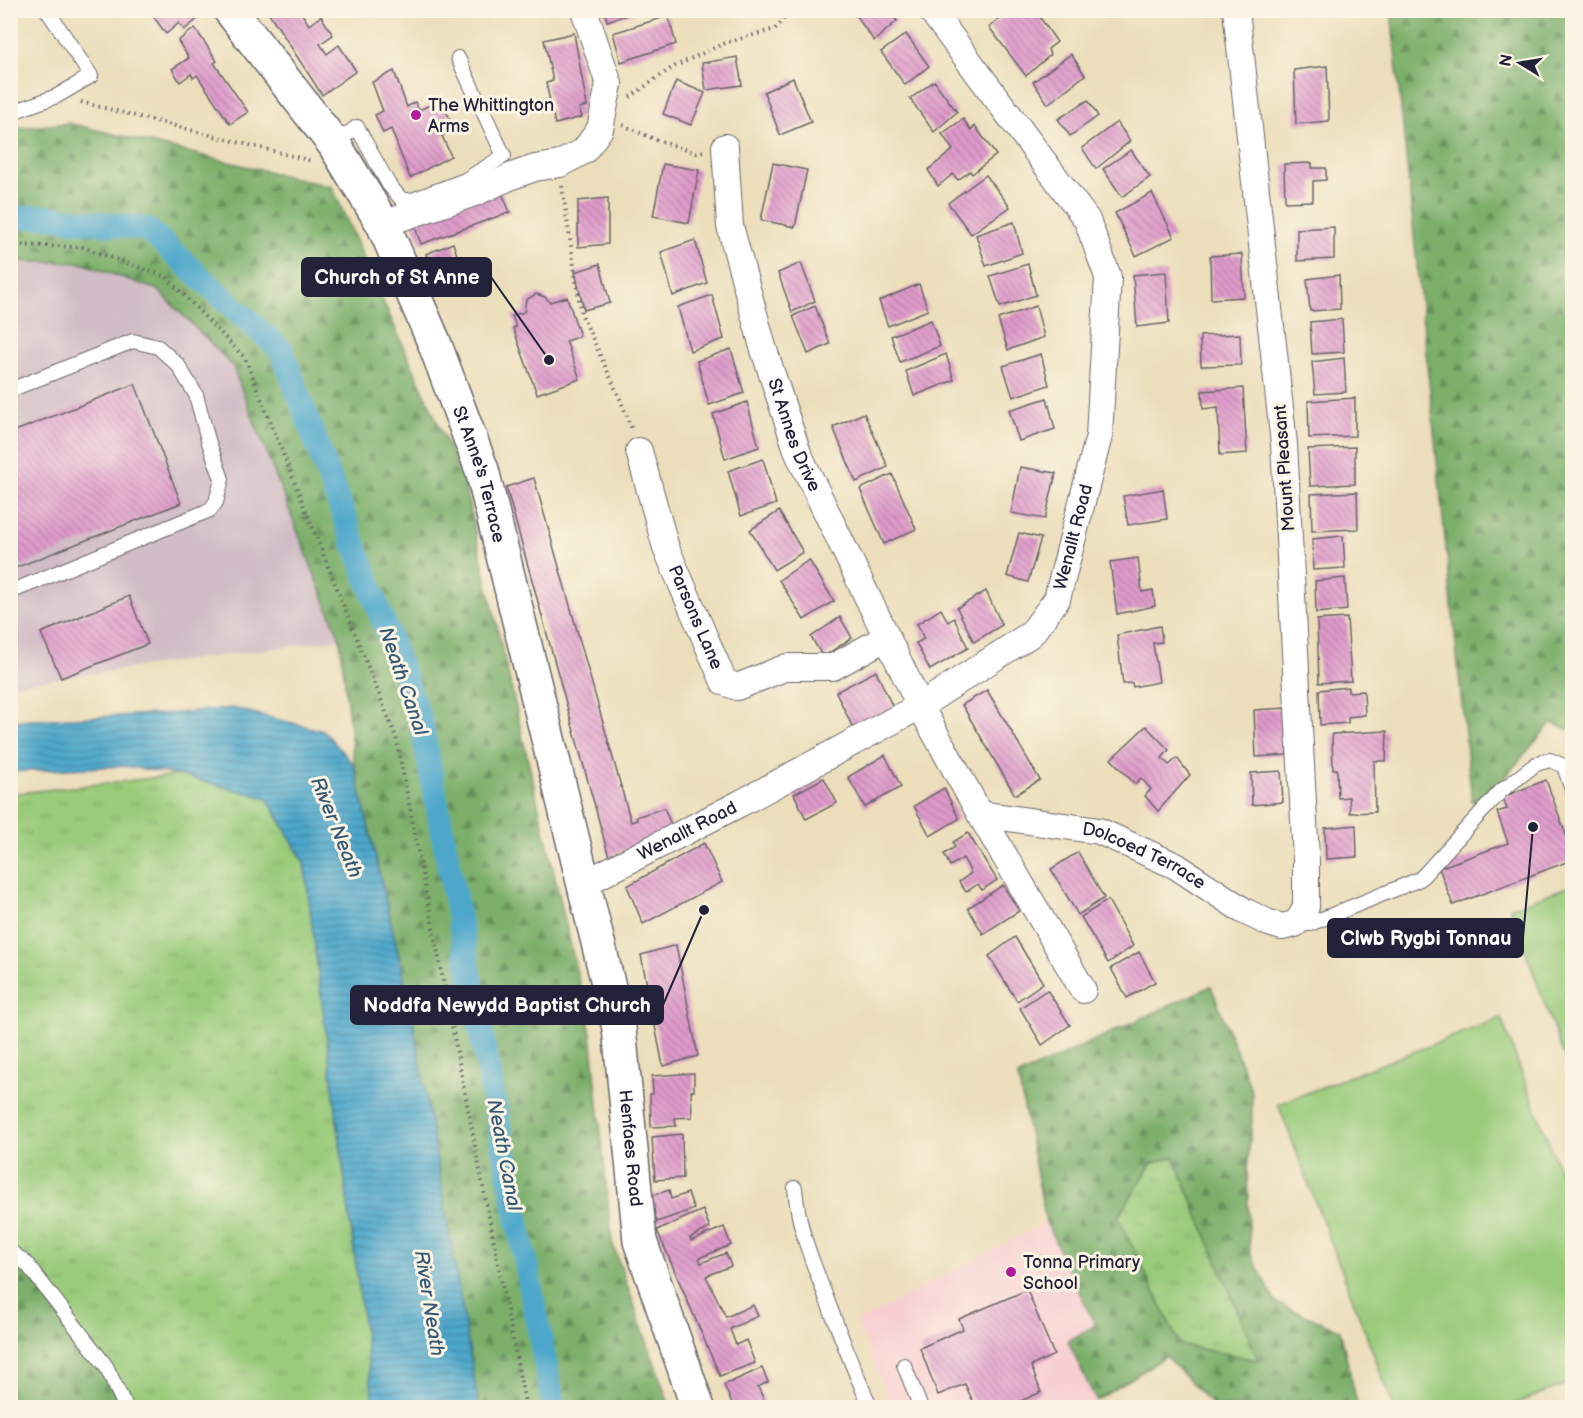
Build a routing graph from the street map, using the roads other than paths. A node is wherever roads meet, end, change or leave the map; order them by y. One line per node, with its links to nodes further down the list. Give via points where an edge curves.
1 (47, 10): 7 (lane, via 91,76 57,96)
2 (230, 10): 9 (main road, St Anne's Terrace)
3 (584, 10): 10 (street, via 609,84 600,129 584,151 560,164 524,172)
4 (931, 10): 15 (street, Wenallt Road, via 1088,220 1108,277 1099,436 1057,599 1031,634)
5 (1236, 10): 19 (street, Mount Pleasant, via 1284,444 1306,859 1306,907)
6 (458, 58): 9 (lane, via 504,156 465,180 412,200 402,200 389,185 357,127)
7 (10, 113)
8 (725, 147): 14 (street, St Annes Drive, via 730,226 763,347 798,453)
9 (342, 158): 10 (main road, St Anne's Terrace)
10 (383, 224): 18 (main road, St Anne's Terrace, via 434,342 482,470)
11 (10, 390): 13 (lane, via 133,341 158,347 178,364 196,395 222,479 210,510)
12 (639, 450): 14 (street, Parsons Lane, via 666,548 724,682 736,687 787,667 833,667)
13 (10, 592)
14 (887, 637): 15 (street, St Annes Drive)
15 (920, 706): 17 (street); 18 (street, Wenallt Road)
16 (1572, 790): 19 (lane, via 1564,766 1550,760 1536,764 1501,791 1420,879 1310,924)
17 (980, 814): 19 (street, Dolcoed Terrace, via 1099,831 1176,866 1244,911 1282,927); 20 (street)
18 (583, 884): 25 (main road, Henfaes Road, via 619,1028 640,1241)
19 (1295, 924)
20 (1083, 990)
21 (795, 1188): 26 (lane, via 807,1249)
22 (10, 1251): 24 (lane, via 27,1264 106,1366)
23 (904, 1365): 27 (lane)
24 (126, 1407)
25 (698, 1407)
26 (871, 1407)
27 (921, 1407)

